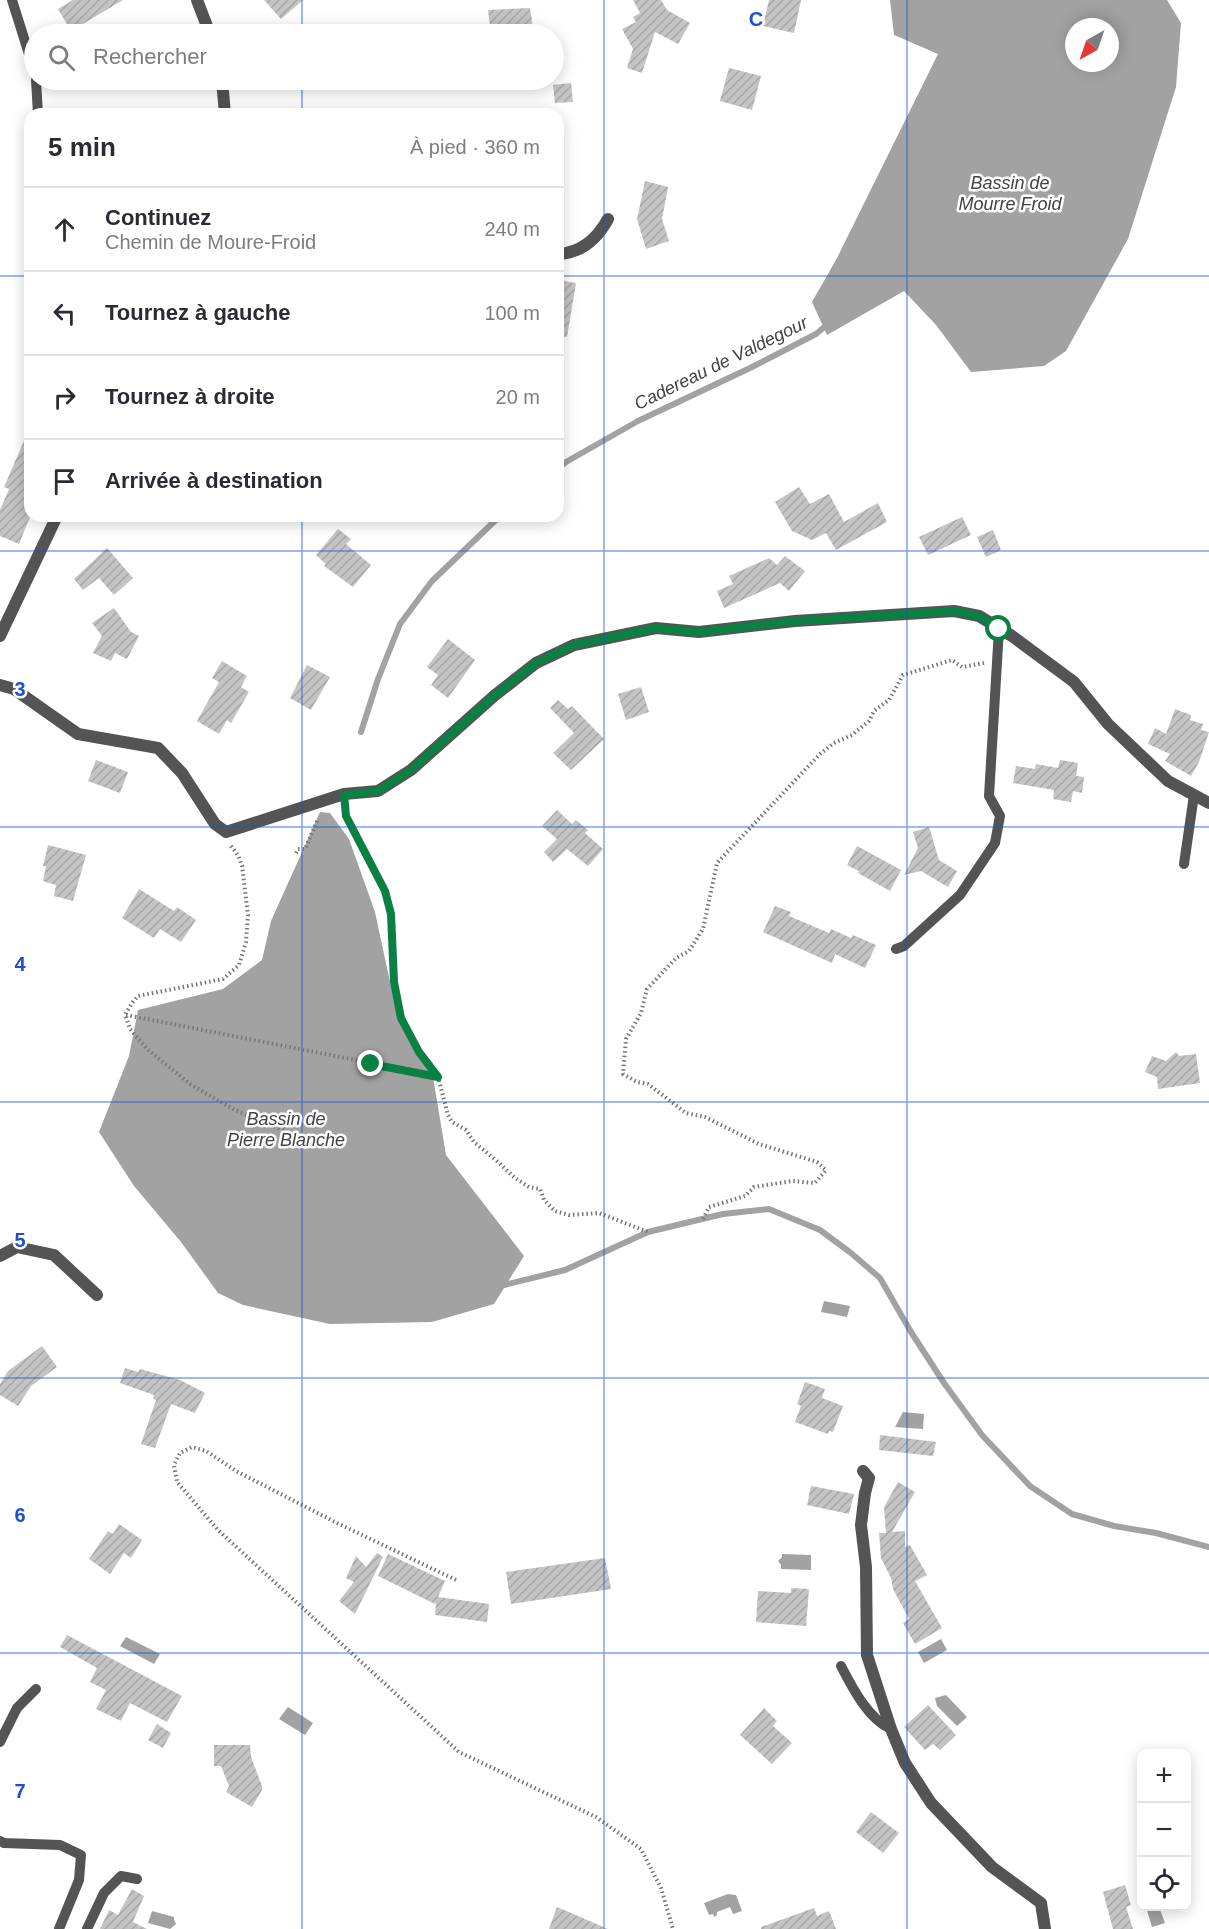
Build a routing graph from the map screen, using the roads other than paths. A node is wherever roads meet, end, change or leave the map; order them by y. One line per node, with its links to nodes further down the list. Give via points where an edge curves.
1 (12, 0): 4 (lane)
2 (197, 0): 3 (street)
3 (206, 24)
4 (24, 38)
5 (37, 90): 7 (lane)
6 (223, 90): 8 (street)
7 (38, 108)
8 (224, 108)
9 (608, 219): 10 (street, via 585,247)
10 (564, 252)
11 (54, 522): 13 (street)
12 (999, 629): 14 (street, via 979,616 954,611 795,621 699,632 656,628 574,645 536,663 411,770 378,791 327,799 226,832 215,824 182,773 158,748 78,734 14,689); 15 (street, via 1074,682 1108,724 1168,781); 18 (lane, via 989,796 1000,816 995,843 960,895)
13 (0, 636)
14 (0, 685)
15 (1194, 795): 16 (street); 17 (lane)
16 (1209, 803)
17 (1184, 864)
18 (896, 949)
19 (0, 1256): 20 (street, via 18,1247 54,1255)
20 (97, 1295)
21 (863, 1471): 24 (street, via 869,1478 861,1525 866,1567 867,1655)
22 (841, 1666): 24 (lane, via 856,1694)
23 (36, 1689): 25 (lane, via 17,1708)
24 (891, 1730): 30 (street, via 905,1764 931,1803 992,1867 1041,1903)
25 (0, 1742)
26 (0, 1841): 28 (lane, via 60,1845 81,1855 79,1880)
27 (137, 1879): 29 (lane, via 122,1876 104,1893)
28 (59, 1929)
29 (87, 1929)
30 (1045, 1929)

